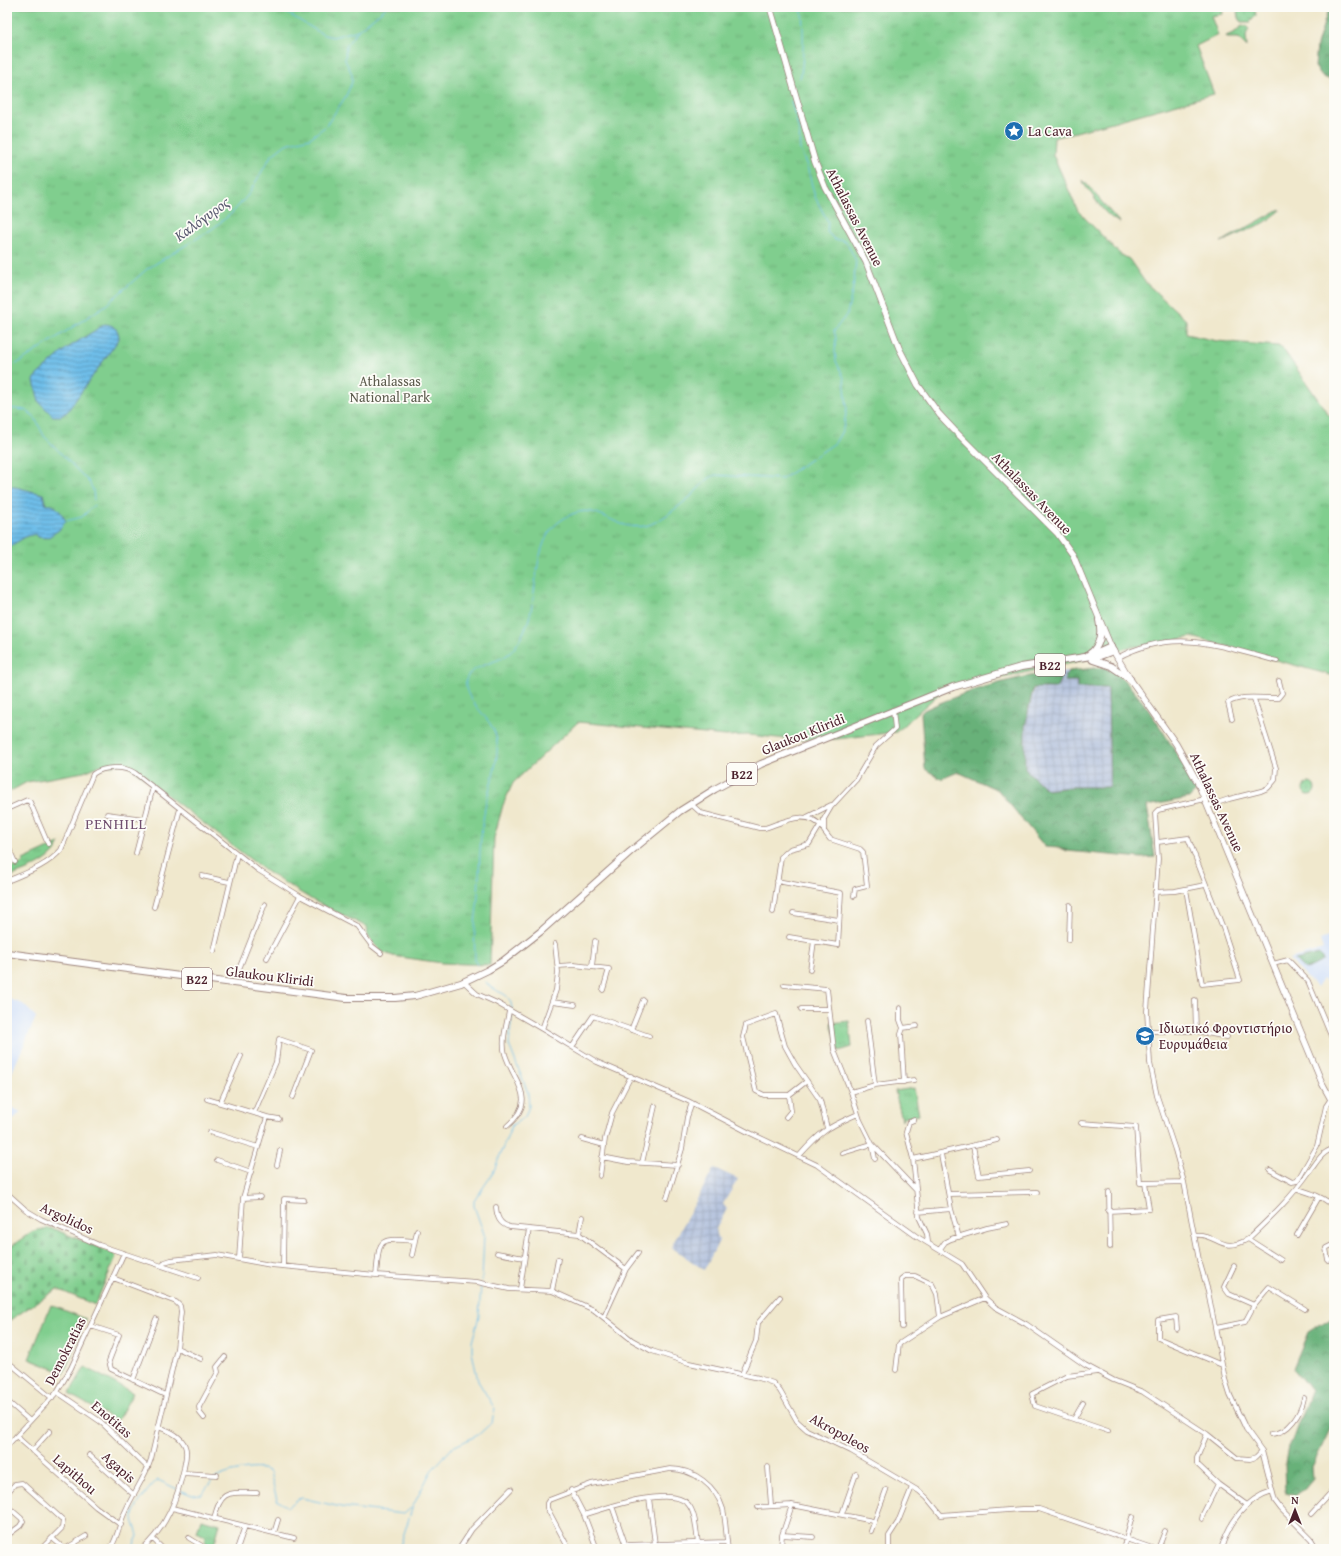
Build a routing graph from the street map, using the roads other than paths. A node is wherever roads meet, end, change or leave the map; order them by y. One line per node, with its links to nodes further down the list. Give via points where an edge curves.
1 (770, 7): 2 (main road, Athalassas Avenue, via 815,162 825,187 866,262 899,348 918,385 954,430 1057,533 1073,555)
2 (1099, 620): 3 (main road, Athalassas Avenue); 5 (main road, via 1098,645)
3 (1112, 649): 4 (main road, Athalassas Avenue); 5 (main road, Glaukou Kliridi / B22)
4 (1117, 658): 6 (street, via 1147,646 1189,641 1226,646 1237,652); 7 (main road, Athalassas Avenue)
5 (1087, 659): 7 (main road, via 1103,662); 10 (main road, Glaukou Kliridi / B22, via 1009,670 953,687)
6 (1277, 661)
7 (1130, 679): 13 (main road, Athalassas Avenue, via 1176,744)
8 (1279, 681): 9 (street, via 1282,693 1278,698)
9 (1254, 698): 11 (street, via 1236,699 1228,703); 16 (street, via 1276,768 1275,780 1261,791 1228,798)
10 (893, 710): 14 (street, via 895,729 876,746 856,780); 15 (main road, Glaukou Kliridi / B22, via 761,764)
11 (1232, 719)
12 (153, 787): 18 (street); 21 (street); 30 (street, via 129,769 98,770 90,779 66,840 55,856 44,865)
13 (1205, 799): 16 (main road, Athalassas Avenue); 23 (street, via 1154,813)
14 (834, 803): 20 (street); 22 (street)
15 (691, 804): 20 (street, via 701,813 760,828 788,819); 58 (main road, Glaukou Kliridi / B22, via 655,830 540,932 516,950)
16 (1208, 806): 53 (main road, Athalassas Avenue)
17 (7, 809): 25 (street, via 23,800 30,802)
18 (180, 809): 27 (street); 40 (street)
19 (107, 814): 21 (street)
20 (806, 817): 22 (street)
21 (144, 819): 26 (street)
22 (822, 826): 31 (street, via 809,844 784,853); 37 (street, via 830,838 863,852 867,886 855,889)
23 (1158, 842): 33 (street, via 1188,838); 35 (street)
24 (7, 844): 28 (street)
25 (48, 844)
26 (136, 853)
27 (237, 854): 32 (street); 36 (street)
28 (15, 862)
29 (202, 876): 32 (street)
30 (7, 881)
31 (777, 881): 41 (street); 43 (street, via 841,893)
32 (229, 882): 49 (street)
33 (1205, 885): 34 (street); 34 (street, via 1240,980 1202,984)
34 (1186, 889): 35 (street)
35 (1155, 892): 74 (street, via 1147,1011)
36 (300, 896): 51 (street, via 349,921); 52 (street)
37 (854, 896)
38 (265, 904): 56 (street)
39 (1070, 905): 45 (street)
40 (154, 908)
41 (773, 912)
42 (793, 913): 43 (street)
43 (840, 920): 47 (street, via 838,945)
44 (789, 937): 47 (street)
45 (1069, 940)
46 (595, 941): 55 (street)
47 (814, 941): 57 (street)
48 (555, 944): 54 (street)
49 (214, 951)
50 (7, 953): 58 (main road, Glaukou Kliridi / B22, via 346,998 387,998)
51 (381, 953)
52 (267, 958)
53 (1273, 964): 78 (street, via 1288,960 1308,982); 90 (main road, Athalassas Avenue)
54 (558, 966): 55 (street); 63 (street)
55 (592, 966): 60 (street, via 609,969)
56 (239, 969)
57 (810, 970)
58 (462, 981): 68 (street, via 477,994)
59 (784, 985): 67 (street, via 826,989)
60 (603, 990)
61 (643, 1000): 73 (street)
62 (1195, 1000): 75 (street)
63 (552, 1002): 64 (street); 71 (street)
64 (575, 1005)
65 (900, 1008): 72 (street)
66 (801, 1009): 67 (street)
67 (829, 1009): 86 (street, via 834,1050)
68 (510, 1011): 71 (street); 102 (street, via 504,1043 505,1054 522,1094 522,1109)
69 (867, 1021): 85 (street)
70 (917, 1026): 72 (street)
71 (542, 1028): 79 (street)
72 (903, 1028): 84 (street, via 901,1038)
73 (631, 1030): 76 (street); 79 (street, via 593,1016)
74 (1148, 1031): 75 (street); 127 (street, via 1150,1063 1157,1096)
75 (1196, 1031): 77 (street)
76 (649, 1036)
77 (1227, 1037)
78 (1334, 1043)
79 (572, 1047): 81 (street, via 597,1062)
80 (240, 1056): 91 (street)
81 (631, 1076): 92 (street); 108 (street, via 612,1113)
82 (914, 1080): 84 (street)
83 (807, 1081): 87 (street); 87 (street, via 785,1046 776,1014 746,1025 743,1037 756,1091 764,1095); 103 (street, via 820,1100)
84 (904, 1082): 85 (street)
85 (875, 1084): 86 (street)
86 (851, 1092): 96 (street)
87 (789, 1095): 98 (street, via 791,1111)
88 (293, 1097): 95 (street, via 311,1050 279,1039 276,1062)
89 (207, 1099): 91 (street)
90 (1330, 1100): 93 (main road, Athalassas Avenue); 123 (street, via 1326,1106 1317,1146 1298,1181 1292,1182)
91 (220, 1103): 95 (street)
92 (692, 1103): 115 (street); 122 (street)
93 (1334, 1105)
94 (655, 1106): 120 (street)
95 (254, 1113): 97 (street)
96 (858, 1114): 103 (street); 107 (street)
97 (267, 1117): 99 (street); 109 (street)
98 (786, 1117)
99 (279, 1119)
100 (914, 1120): 118 (street, via 909,1122 906,1132)
101 (1081, 1124): 128 (street, via 1136,1127 1140,1182)
102 (507, 1126)
103 (827, 1128): 115 (street)
104 (210, 1132): 109 (street)
105 (582, 1139): 108 (street)
106 (997, 1140): 110 (street)
107 (872, 1144): 113 (street); 117 (street); 130 (street)
108 (604, 1145): 116 (street)
109 (258, 1146): 125 (street)
110 (973, 1146): 114 (street); 124 (street, via 978,1176)
111 (1334, 1149): 129 (street, via 1324,1153)
112 (280, 1151): 121 (street)
113 (842, 1153)
114 (941, 1154): 118 (street); 134 (street)
115 (799, 1156): 155 (street, via 828,1172)
116 (602, 1157): 120 (street); 126 (street)
117 (875, 1159)
118 (913, 1159): 130 (street)
119 (217, 1160): 125 (street)
120 (642, 1163): 122 (street)
121 (277, 1165)
122 (678, 1165): 138 (street)
123 (1270, 1170)
124 (1029, 1171)
125 (251, 1172): 137 (street)
126 (600, 1176)
127 (1184, 1182): 128 (street); 150 (street)
128 (1145, 1183): 143 (street, via 1149,1209)
129 (1298, 1189): 136 (street); 153 (street, via 1276,1214)
130 (916, 1190): 144 (street)
131 (1037, 1192): 134 (street)
132 (1109, 1192): 143 (street)
133 (7, 1193): 159 (street, Argolidos, via 40,1219)
134 (949, 1194): 142 (street)
135 (260, 1197): 137 (street)
136 (1319, 1197): 141 (street); 151 (street)
137 (243, 1198): 164 (street)
138 (667, 1198)
139 (304, 1200): 169 (street, via 284,1199)
140 (496, 1207): 147 (street, via 503,1225)
141 (1334, 1207)
142 (951, 1209): 144 (street); 152 (street)
143 (1108, 1210): 157 (street)
144 (918, 1212): 155 (street)
145 (582, 1217): 149 (street)
146 (1007, 1224): 152 (street)
147 (529, 1229): 149 (street); 163 (street)
148 (417, 1231): 154 (street)
149 (579, 1234): 171 (street)
150 (1194, 1235): 153 (street, via 1208,1236 1232,1246); 186 (street)
151 (1297, 1235)
152 (959, 1237): 158 (street, via 945,1242)
153 (1248, 1239): 167 (street)
154 (414, 1241): 162 (street); 172 (street, via 383,1241)
155 (928, 1242): 158 (street)
156 (1334, 1244): 165 (street, via 1326,1248 1327,1259)
157 (1110, 1247)
158 (940, 1249): 178 (street, via 962,1264)
159 (124, 1253): 168 (street, Argolidos); 173 (street, Demokratias)
160 (497, 1253): 163 (street)
161 (638, 1253): 171 (street)
162 (412, 1255)
163 (524, 1258): 175 (street)
164 (239, 1259): 168 (street, Akropoleos, via 209,1255 169,1260); 169 (street, Akropoleos)
165 (1334, 1259)
166 (558, 1260): 176 (street)
167 (1281, 1260)
168 (163, 1265): 174 (street, Argolidos)
169 (283, 1265): 172 (street, Akropoleos)
170 (1234, 1266): 179 (street, via 1224,1286 1229,1294)
171 (626, 1269): 181 (street)
172 (376, 1275): 175 (street, Akropoleos, via 479,1282)
173 (113, 1278): 184 (street, Demokratias); 188 (street, via 178,1304 181,1312)
174 (198, 1278)
175 (520, 1289): 176 (street, Akropoleos)
176 (552, 1291): 181 (street, Akropoleos)
177 (780, 1297): 195 (street, via 758,1323 756,1341)
178 (986, 1298): 182 (street); 194 (street, via 995,1307 1026,1324)
179 (1254, 1305): 180 (street, via 1269,1287); 186 (street, via 1245,1322)
180 (1306, 1309)
181 (604, 1317): 195 (street, Akropoleos, via 629,1338 652,1351)
182 (940, 1317): 185 (street, via 937,1294 932,1284 915,1276 905,1276 901,1280); 193 (street, via 899,1344)
183 (156, 1319): 196 (street)
184 (91, 1326): 196 (street, via 118,1334 119,1339 109,1365 113,1370); 197 (street, Demokratias)
185 (902, 1327)
186 (1216, 1328): 192 (street)
187 (1177, 1329): 192 (street, via 1176,1317 1158,1320 1158,1338)
188 (177, 1348): 190 (street); 198 (street)
189 (225, 1357): 203 (street, via 199,1407)
190 (201, 1359)
191 (7, 1361): 199 (street)
192 (1222, 1365): 214 (street, via 1238,1414)
193 (896, 1370)
194 (1097, 1372): 204 (street, via 1067,1376 1032,1394 1035,1406); 209 (street, via 1143,1392)
195 (742, 1374): 222 (street, Akropoleos, via 763,1379 776,1386 794,1416 806,1430 851,1451)
196 (133, 1380): 198 (street)
197 (57, 1392): 199 (street, Demokratias); 217 (street, Enotitas, via 101,1422)
198 (165, 1395): 206 (street)
199 (52, 1398): 205 (street, Demokratias)
200 (1304, 1398): 210 (street, via 1295,1419 1281,1433)
201 (7, 1400): 205 (street)
202 (1083, 1403): 204 (street)
203 (204, 1418)
204 (1074, 1419): 208 (street)
205 (30, 1421): 211 (street, Demokratias)
206 (158, 1427): 217 (street); 218 (street, via 177,1436 185,1446)
207 (50, 1430): 213 (street)
208 (1108, 1430)
209 (1207, 1434): 214 (street, via 1243,1460 1256,1457); 221 (street, via 1196,1458 1197,1464)
210 (1271, 1434)
211 (16, 1436): 212 (street, Demokratias); 213 (street, Lapithou)
212 (7, 1446)
213 (32, 1451): 249 (street, Lapithou)
214 (1262, 1451): 227 (street)
215 (89, 1455): 231 (street, Agapis)
216 (768, 1467): 234 (street)
217 (148, 1468): 231 (street)
218 (183, 1473): 219 (street); 240 (street)
219 (217, 1474)
220 (856, 1474): 241 (street)
221 (1218, 1484): 236 (street); 246 (street, via 1202,1514)
222 (912, 1487): 262 (street, Akropoleos, via 925,1495 944,1516 1034,1509); 279 (street, via 898,1522 889,1536)
223 (1334, 1489): 230 (street)
224 (511, 1490): 275 (street, via 472,1529)
225 (571, 1490): 243 (street); 263 (street, via 660,1470 686,1471 706,1482 718,1497 724,1513); 276 (street, via 549,1500 547,1504)
226 (886, 1490): 248 (street)
227 (1272, 1491): 236 (street); 286 (street, via 1280,1509 1311,1539)
228 (7, 1493): 258 (street, via 19,1483 25,1485 61,1517 62,1528)
229 (257, 1493): 245 (street, via 234,1493 225,1496 218,1503)
230 (1330, 1494): 232 (street); 242 (street)
231 (134, 1495): 249 (street, via 125,1511)
232 (1334, 1497)
233 (649, 1498): 238 (street); 264 (street, via 672,1496 685,1501 692,1512); 265 (street)
234 (771, 1505): 235 (street); 239 (street)
235 (792, 1505): 241 (street); 255 (street)
236 (1247, 1505): 283 (street, via 1231,1524)
237 (7, 1506): 254 (street, via 22,1521 20,1526)
238 (612, 1506): 243 (street); 266 (street)
239 (758, 1507)
240 (172, 1508): 245 (street); 259 (street)
241 (842, 1514): 248 (street)
242 (1312, 1514)
243 (584, 1515): 277 (street)
244 (1132, 1517): 262 (street)
245 (214, 1519): 250 (street)
246 (1202, 1519)
247 (278, 1520): 253 (street)
248 (874, 1521): 251 (street)
249 (121, 1526): 270 (street)
250 (245, 1526): 253 (street); 274 (street)
251 (871, 1531)
252 (1165, 1531): 282 (street)
253 (274, 1532): 261 (street)
254 (8, 1535)
255 (782, 1535): 257 (street); 267 (street)
256 (86, 1536): 269 (street)
257 (813, 1537)
258 (52, 1538): 268 (street); 269 (street)
259 (153, 1538): 271 (street); 272 (street)
260 (189, 1538): 273 (street)
261 (294, 1538)
262 (1126, 1538): 280 (street); 281 (street, Akropoleos)
263 (727, 1542): 264 (street); 278 (street)
264 (698, 1543): 265 (street)
265 (655, 1544): 266 (street)
266 (626, 1547)
267 (781, 1548)
268 (40, 1549)
269 (65, 1549)
270 (110, 1549)
271 (142, 1549)
272 (163, 1549)
273 (207, 1549)
274 (237, 1549)
275 (459, 1549)
276 (569, 1549)
277 (597, 1549)
278 (728, 1549)
279 (888, 1549)
280 (1123, 1549)
281 (1155, 1549)
282 (1158, 1549)
283 (1221, 1549)
284 (1265, 1549): 285 (street)
285 (1271, 1549)
286 (1317, 1549)

